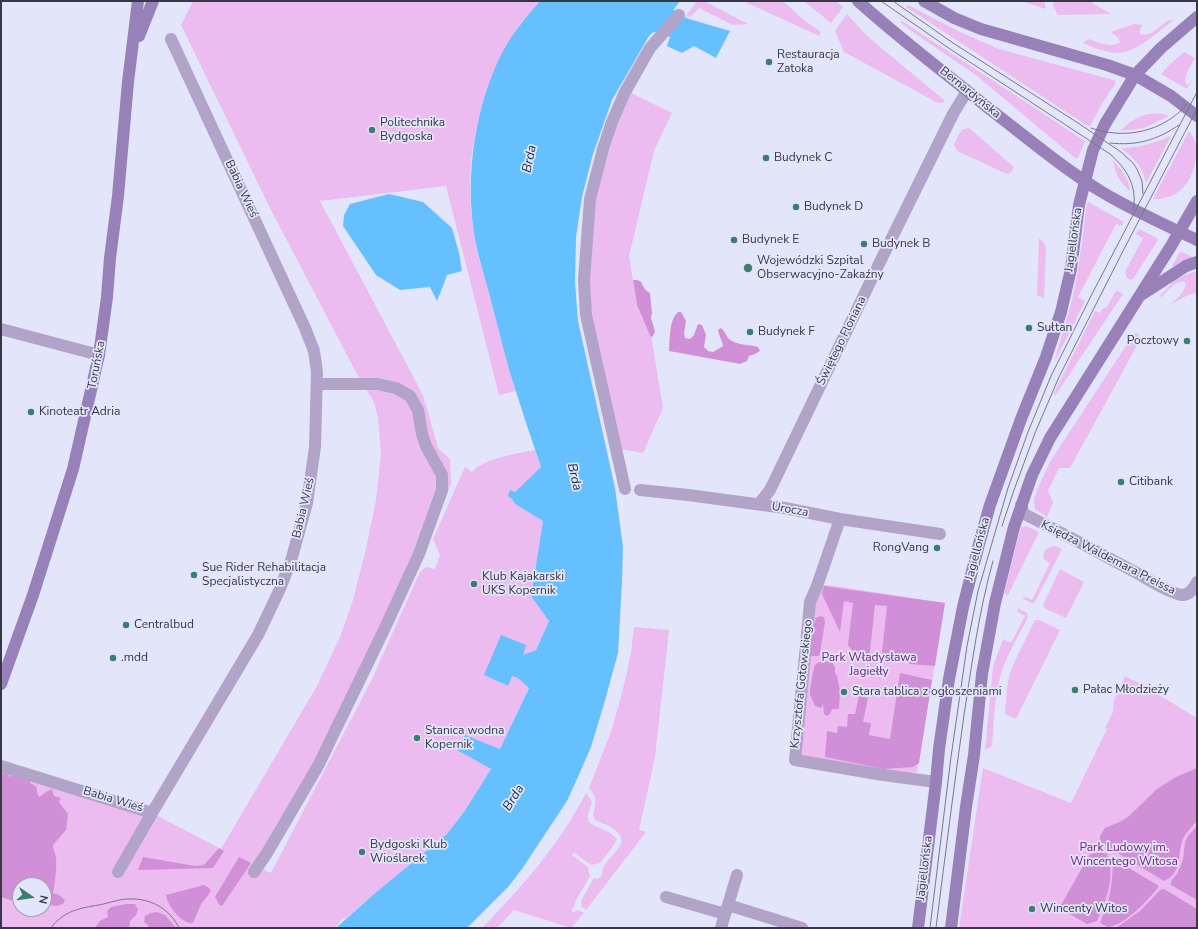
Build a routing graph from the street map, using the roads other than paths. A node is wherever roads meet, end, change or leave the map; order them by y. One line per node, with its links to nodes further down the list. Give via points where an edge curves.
1 (138, 1): 8 (main road, Toruńska)
2 (153, 1): 8 (main road, Toruńska)
3 (858, 1): 10 (main road, Bernardyńska)
4 (924, 1): 9 (main road, via 954,18 981,29)
5 (679, 15): 21 (street, via 650,48 626,92 612,122 590,199 584,280 586,315)
6 (1197, 17): 9 (main road)
7 (172, 39): 20 (street, Babia Wieś, via 306,328 314,351)
8 (132, 58): 19 (main road, Toruńska)
9 (1135, 74): 11 (main road); 12 (main road, Jagiellońska, via 1101,132)
10 (967, 91): 12 (main road, Bernardyńska); 23 (street, Świętego Floriana, via 880,261 770,490)
11 (1197, 116)
12 (1084, 181): 14 (main road, Bernardyńska); 30 (main road, Jagiellońska, via 1071,269 1061,312 997,485 968,583 949,680)
13 (1197, 201): 14 (main road)
14 (1180, 232): 15 (main road, Bernardyńska); 17 (main road)
15 (1197, 240)
16 (1197, 262): 17 (main road, via 1186,266)
17 (1137, 298): 24 (main road, via 1050,438)
18 (1, 329): 19 (street)
19 (99, 355): 28 (main road, Toruńska, via 71,475)
20 (317, 384): 31 (street, Babia Wieś, via 313,469 307,503 289,567 258,635); 33 (street, via 377,384 396,388 410,396 418,410 426,446 442,474 442,490 420,554 318,766)
21 (625, 489)
22 (640, 490): 23 (street, Urocza)
23 (759, 504): 25 (street, Urocza)
24 (1021, 505): 27 (street, Księdza Waldemara Preissa, via 1024,514 1178,594 1184,595 1192,590); 40 (main road, via 1002,573 987,642)
25 (840, 519): 26 (street, Urocza); 30 (street, Krzysztofa Gotowskiego, via 818,586 810,602 794,760)
26 (940, 534)
27 (1197, 582)
28 (1, 684)
29 (1, 766): 31 (street, Babia Wieś)
30 (936, 782): 39 (main road, Jagiellońska)
31 (152, 812): 32 (street)
32 (118, 872)
33 (254, 872)
34 (737, 875): 36 (street)
35 (666, 897): 36 (street)
36 (726, 909): 37 (street); 38 (street)
37 (721, 928)
38 (802, 928)
39 (918, 928)
40 (951, 928)

